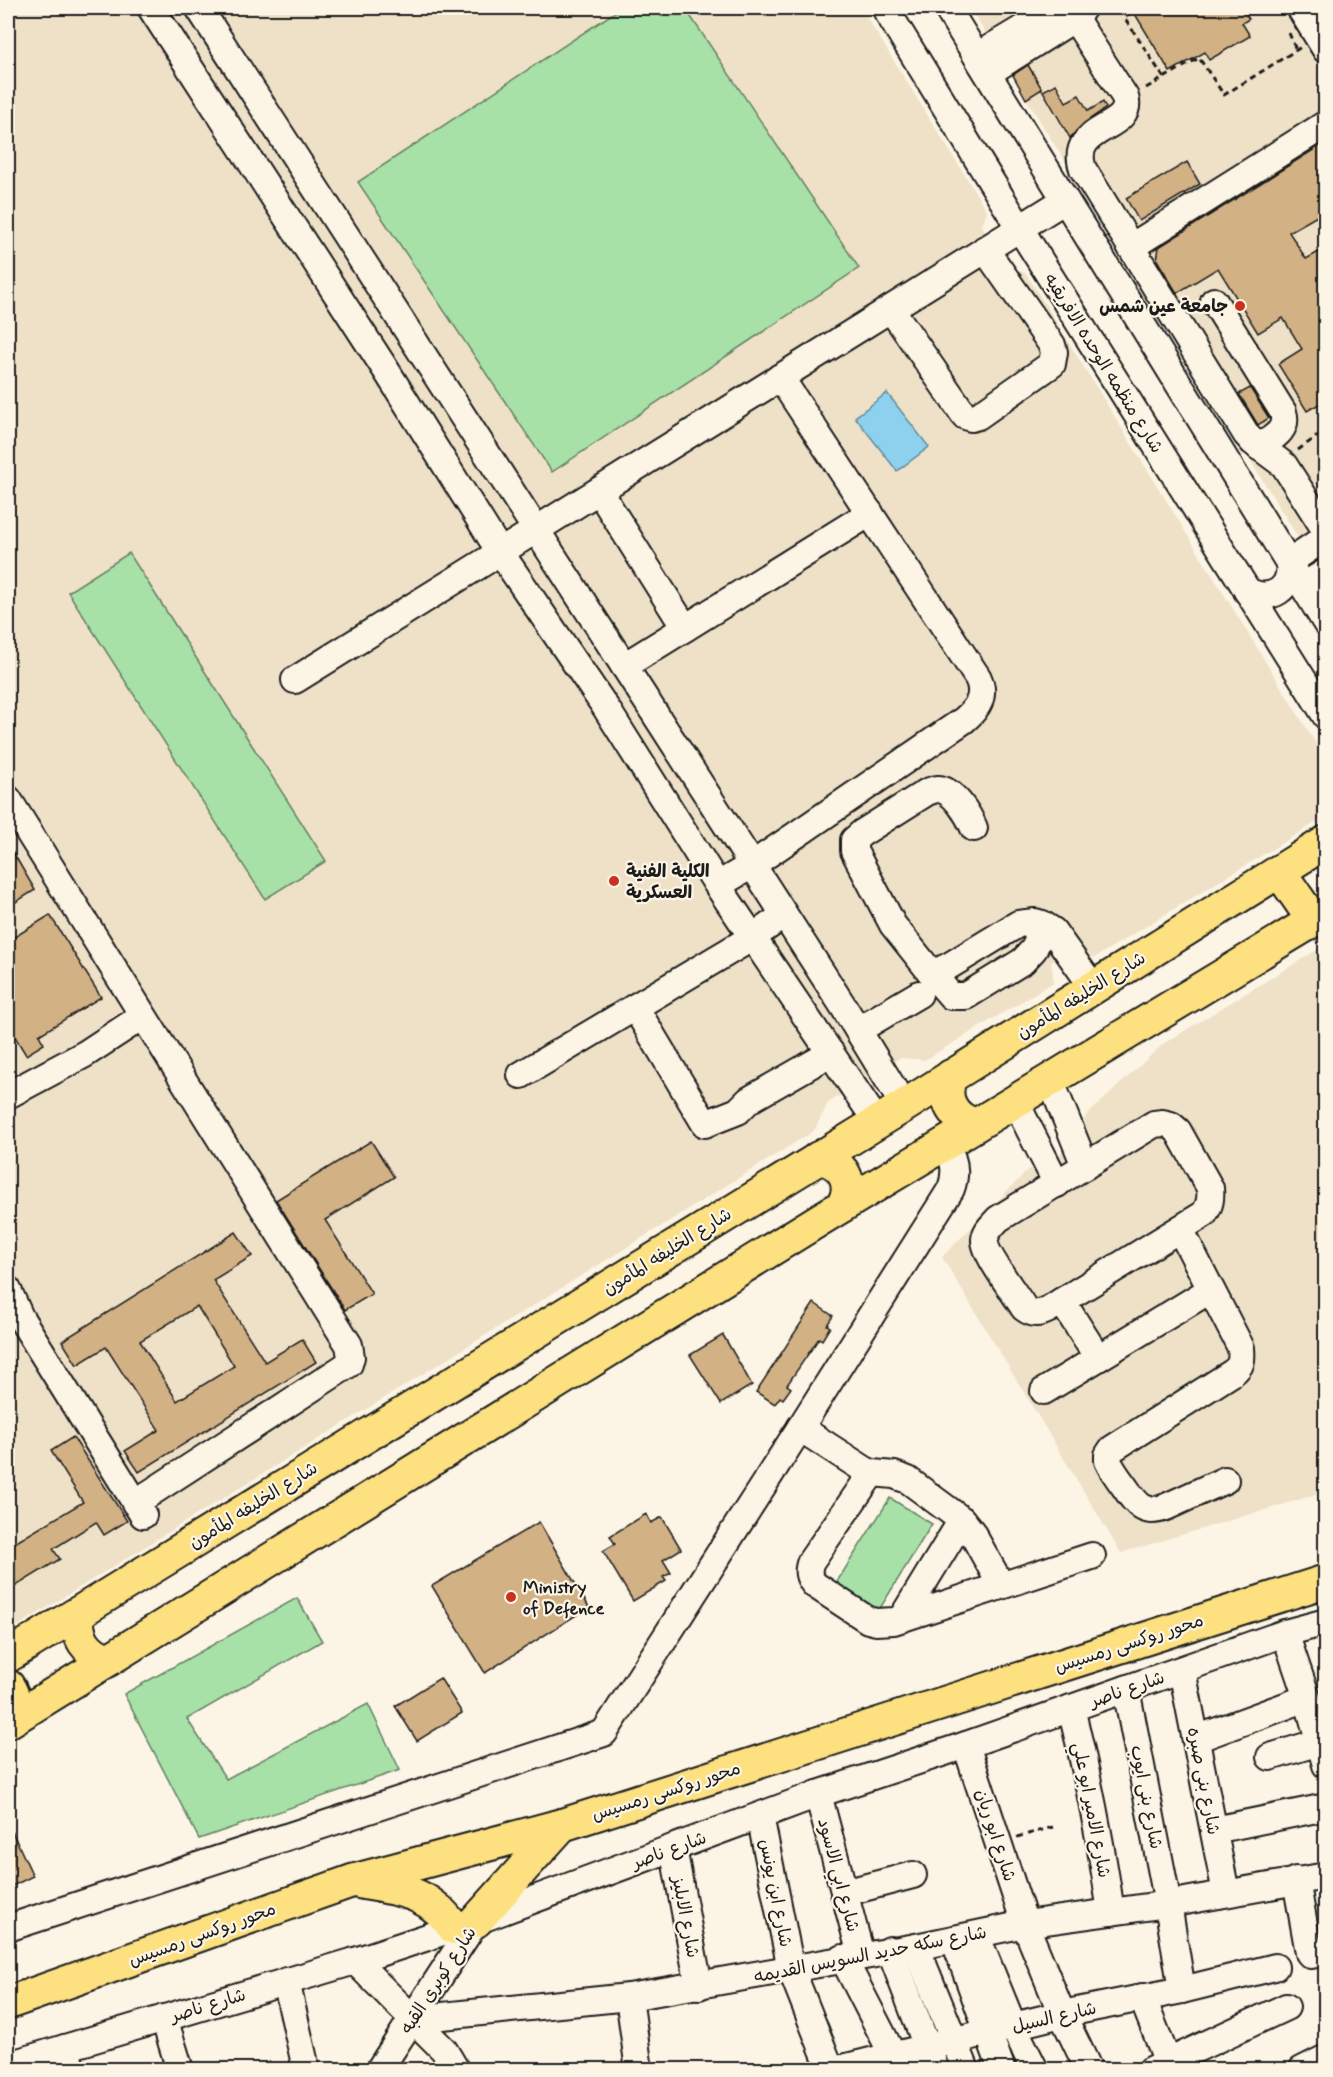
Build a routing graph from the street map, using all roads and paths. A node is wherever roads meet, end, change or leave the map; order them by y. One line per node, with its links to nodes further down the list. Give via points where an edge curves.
1 (152, 8): 14 (street)
2 (199, 8): 13 (street)
3 (885, 8): 16 (street, شارع منظمه الوحده الافريقيه)
4 (947, 8): 9 (street)
5 (1138, 8): 10 (path, via 1124,17)
6 (1300, 8): 8 (street)
7 (1070, 10): 9 (street); 17 (street, via 1127,104 1122,116 1087,139 1080,153 1083,169)
8 (1322, 43): 10 (path, via 1224,95 1199,58)
9 (982, 64): 15 (street)
10 (1164, 78): 11 (path)
11 (1146, 88)
12 (1326, 124): 17 (street)
13 (276, 127): 14 (street); 21 (street)
14 (243, 150): 22 (street)
15 (1065, 200): 16 (street); 32 (street)
16 (1019, 227): 18 (street); 34 (street, شارع منظمه الوحده الافريقيه)
17 (1131, 247): 25 (street, via 1246,434)
18 (985, 249): 20 (street); 20 (street, via 1054,352 1052,364 978,416 965,416)
19 (1214, 301): 25 (street, via 1283,412 1285,423 1281,432)
20 (891, 309): 23 (street)
21 (418, 349): 22 (street); 30 (street)
22 (386, 370): 31 (street)
23 (780, 377): 27 (street); 28 (street)
24 (1326, 430): 26 (path)
25 (1259, 447): 26 (street)
26 (1281, 462): 29 (street)
27 (599, 491): 30 (street); 36 (street)
28 (870, 513): 36 (street); 46 (street, via 978,678 980,700 976,710 964,720)
29 (1324, 528): 32 (street)
30 (536, 531): 31 (street); 38 (street)
31 (500, 552): 39 (street); 40 (street)
32 (1289, 562): 34 (street, via 1288,580 1279,590 1260,595); 35 (street)
33 (1326, 572): 35 (street)
34 (1247, 591): 37 (street, شارع منظمه الوحده الافريقيه)
35 (1314, 604): 37 (street, via 1300,598 1281,604 1272,614)
36 (685, 628): 38 (street)
37 (1270, 628): 42 (street, شارع منظمه الوحده الافريقيه)
38 (625, 668): 39 (street); 41 (street, via 626,688 615,694); 46 (street)
39 (581, 671): 41 (street)
40 (295, 680)
41 (606, 708): 48 (street)
42 (1326, 716)
43 (8, 799): 56 (street)
44 (974, 828): 53 (street, via 969,814 955,798 938,788 854,840 854,851)
45 (1326, 842): 47 (main road, شارع الخليفه المأمون)
46 (752, 866): 48 (street); 49 (street)
47 (1279, 871): 50 (main road); 54 (main road, شارع الخليفه المأمون)
48 (718, 885): 52 (street)
49 (784, 915): 52 (street); 57 (street)
50 (1319, 917): 61 (main road)
51 (1042, 924): 53 (street, via 1018,924); 53 (street, via 1034,949 1023,961 966,996 951,996); 54 (street, via 1053,931)
52 (753, 937): 55 (street); 58 (street)
53 (926, 984): 57 (street)
54 (1093, 987): 60 (main road, شارع الخليفه المأمون)
55 (634, 1007): 58 (street, via 705,1124 738,1111 749,1100); 59 (street)
56 (143, 1016): 62 (street, via 85,1054); 73 (street, via 349,1345 348,1364 139,1509 20,1317)
57 (858, 1030): 64 (street)
58 (831, 1053): 65 (street)
59 (521, 1075)
60 (951, 1076): 64 (main road, شارع الخليفه المأمون); 66 (main road, via 947,1090 952,1110)
61 (1050, 1079): 63 (main road); 69 (street)
62 (10, 1088)
63 (1015, 1101): 66 (main road); 70 (street)
64 (904, 1106): 65 (main road, شارع الخليفه المأمون)
65 (877, 1122): 68 (main road, شارع الخليفه المأمون)
66 (976, 1125): 67 (main road)
67 (944, 1144): 71 (main road); 78 (street, via 956,1170 951,1189)
68 (818, 1158): 71 (main road, via 832,1161 843,1171 848,1184); 85 (main road, شارع الخليفه المأمون)
69 (1085, 1166): 70 (street); 72 (street, via 1154,1124 1171,1125 1210,1188 1211,1197 1204,1215)
70 (1057, 1184): 75 (street, via 998,1219 985,1239 987,1250 1024,1308 1036,1314)
71 (843, 1205): 90 (main road)
72 (1180, 1229): 74 (street); 75 (street)
73 (8, 1290)
74 (1210, 1290): 76 (street); 80 (street, via 1241,1348 1239,1368 1112,1449 1108,1461 1134,1501 1149,1510 1166,1507)
75 (1062, 1301): 76 (street)
76 (1098, 1358): 77 (street)
77 (1044, 1391)
78 (800, 1428): 79 (street); 119 (street, via 604,1733)
79 (872, 1473): 81 (street, via 908,1480); 86 (street, via 811,1561 809,1578 868,1620)
80 (1225, 1480)
81 (962, 1520): 84 (street); 86 (street)
82 (1092, 1556): 84 (street)
83 (1326, 1581): 104 (main road, محور روكسى رمسيس)
84 (1001, 1585): 86 (street)
85 (78, 1614): 89 (main road, شارع الخليفه المأمون); 90 (main road, via 79,1634 84,1643)
86 (902, 1618)
87 (1326, 1622): 88 (street, شارع ناصر)
88 (1285, 1633): 91 (street, شارع ناصر); 94 (street)
89 (8, 1656)
90 (108, 1660): 96 (main road)
91 (1182, 1670): 93 (street, شارع ناصر); 97 (street, شارع بنى صبره)
92 (8, 1686): 96 (main road, via 15,1706)
93 (1126, 1689): 95 (street, شارع ناصر); 115 (street, شارع بنى ايوب)
94 (1307, 1698): 97 (street); 99 (street)
95 (1071, 1708): 98 (street, شارع ناصر); 116 (street, شارع الامير ابو علي, via 1088,1774)
96 (10, 1720)
97 (1196, 1739): 106 (street, شارع بنى صبره)
98 (966, 1745): 101 (street, شارع ناصر); 107 (street, شارع ابو ريان)
99 (1324, 1749): 100 (street)
100 (1270, 1757)
101 (818, 1794): 103 (street, شارع ناصر); 113 (street, شارع ابي الاسود)
102 (1326, 1807): 106 (street)
103 (760, 1816): 108 (street, شارع ناصر); 127 (street, شارع ابن يونس)
104 (562, 1825): 112 (main road, محور روكسى رمسيس); 118 (main road)
105 (1053, 1827): 107 (path)
106 (1214, 1830): 114 (street, شارع بنى صبره)
107 (998, 1842): 117 (street, شارع ابو ريان)
108 (673, 1848): 118 (street, شارع ناصر); 129 (street, شارع الابليز)
109 (913, 1875): 113 (street)
110 (1326, 1876): 111 (street, شارع سكه حديد السويس القديمه)
111 (1296, 1880): 114 (street, شارع سكه حديد السويس القديمه); 123 (street, via 1309,1953)
112 (352, 1881): 118 (main road, via 410,1892); 133 (main road, محور روكسى رمسيس)
113 (844, 1893): 124 (street, شارع ابي الاسود)
114 (1226, 1893): 115 (street, شارع سكه حديد السويس القديمه)
115 (1168, 1904): 116 (street, شارع سكه حديد السويس القديمه); 130 (street, شارع بنى ايوب)
116 (1111, 1912): 117 (street, شارع سكه حديد السويس القديمه)
117 (1025, 1924): 120 (street, شارع سكه حديد السويس القديمه); 135 (street, شارع ابو ريان)
118 (465, 1925): 125 (street, شارع ناصر); 137 (street, شارع كوبرى القبه)
119 (8, 1928)
120 (965, 1937): 121 (street, شارع سكه حديد السويس القديمه); 138 (street); 139 (street)
121 (916, 1947): 122 (street, شارع سكه حديد السويس القديمه); 140 (street)
122 (890, 1950): 124 (street, شارع سكه حديد السويس القديمه); 141 (street)
123 (1326, 1952)
124 (852, 1957): 127 (street, شارع سكه حديد السويس القديمه); 144 (street, شارع ابي الاسود)
125 (355, 1961): 128 (street, شارع ناصر); 137 (street)
126 (1275, 1967): 130 (street, شارع السيل)
127 (791, 1969): 129 (street, شارع سكه حديد السويس القديمه); 147 (street, شارع ابن يونس)
128 (286, 1981): 136 (street, شارع ناصر); 149 (street)
129 (699, 1986): 131 (street, شارع سكه حديد السويس القديمه)
130 (1182, 1990): 132 (street, شارع السيل)
131 (629, 1997): 137 (street, شارع سكه حديد السويس القديمه); 152 (street)
132 (1142, 1997): 135 (street, شارع السيل); 146 (street)
133 (8, 2003)
134 (1286, 2007): 146 (street)
135 (1062, 2014): 138 (street, شارع السيل); 156 (street, شارع ابو ريان)
136 (164, 2018): 143 (street, شارع ناصر); 148 (street)
137 (413, 2019): 150 (street, شارع كوبرى القبه); 151 (street, via 444,2050)
138 (1013, 2026): 139 (street, شارع السيل); 155 (street)
139 (988, 2033): 140 (street, شارع السيل); 154 (street)
140 (954, 2041): 141 (street, شارع السيل); 153 (street)
141 (932, 2058): 144 (street, شارع السيل)
142 (1326, 2058): 157 (street)
143 (68, 2059): 145 (street, شارع ناصر)
144 (897, 2063): 147 (street, شارع السيل)
145 (8, 2065)
146 (1163, 2067)
147 (836, 2069)
148 (180, 2070)
149 (304, 2070)
150 (379, 2070)
151 (456, 2070)
152 (639, 2070)
153 (966, 2070)
154 (1002, 2070)
155 (1035, 2070)
156 (1089, 2070)
157 (1302, 2070)

